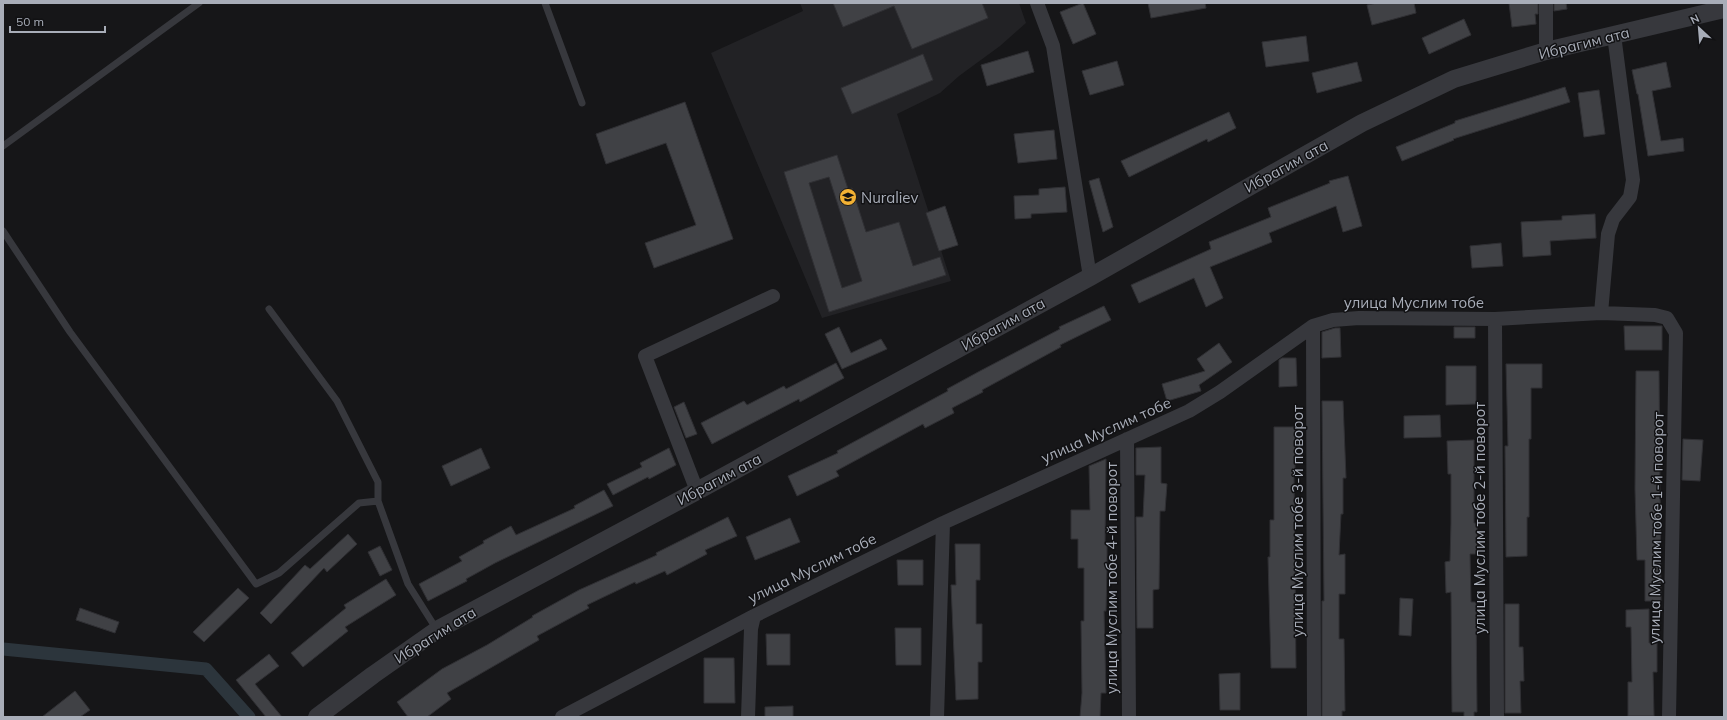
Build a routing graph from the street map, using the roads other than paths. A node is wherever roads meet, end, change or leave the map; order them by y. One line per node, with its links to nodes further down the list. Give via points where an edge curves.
1 (199, 3): 9 (lane)
2 (545, 3): 8 (lane)
3 (1037, 3): 11 (street, via 1053,46)
4 (1546, 3): 7 (street)
5 (1724, 9): 6 (street, Ибрагим ата)
6 (1614, 35): 7 (street, Ибрагим ата); 14 (street, via 1633,180 1630,197 1613,219 1608,234)
7 (1546, 51): 11 (street, Ибрагим ата, via 1454,79 1362,123)
8 (582, 103)
9 (3, 146)
10 (3, 231): 20 (lane, via 70,332 256,584 279,573 359,502)
11 (1090, 277): 19 (street, Ибрагим ата)
12 (773, 296): 19 (street, via 645,356)
13 (269, 309): 20 (lane, via 337,401 378,482)
14 (1601, 313): 15 (street, улица Муслим тобе); 17 (street, улица Муслим тобе, via 1661,316 1671,322)
15 (1495, 319): 16 (street, улица Муслим тобе, via 1359,318 1333,320); 30 (street, улица Муслим тобе 2-й поворот)
16 (1313, 326): 18 (street, улица Муслим тобе, via 1189,411); 29 (street, улица Муслим тобе 3-й поворот)
17 (1677, 340): 31 (street, улица Муслим тобе 1-й поворот)
18 (1127, 439): 21 (street, улица Муслим тобе); 28 (street, улица Муслим тобе 4-й поворот)
19 (697, 491): 23 (street, Ибрагим ата)
20 (378, 501): 23 (lane, via 408,584)
21 (943, 523): 22 (street, улица Муслим тобе); 27 (street)
22 (754, 616): 25 (street, улица Муслим тобе); 26 (street, via 751,628)
23 (437, 630): 24 (street, Ибрагим ата)
24 (317, 717)
25 (562, 717)
26 (748, 717)
27 (937, 717)
28 (1129, 717)
29 (1314, 717)
30 (1497, 717)
31 (1669, 717)

